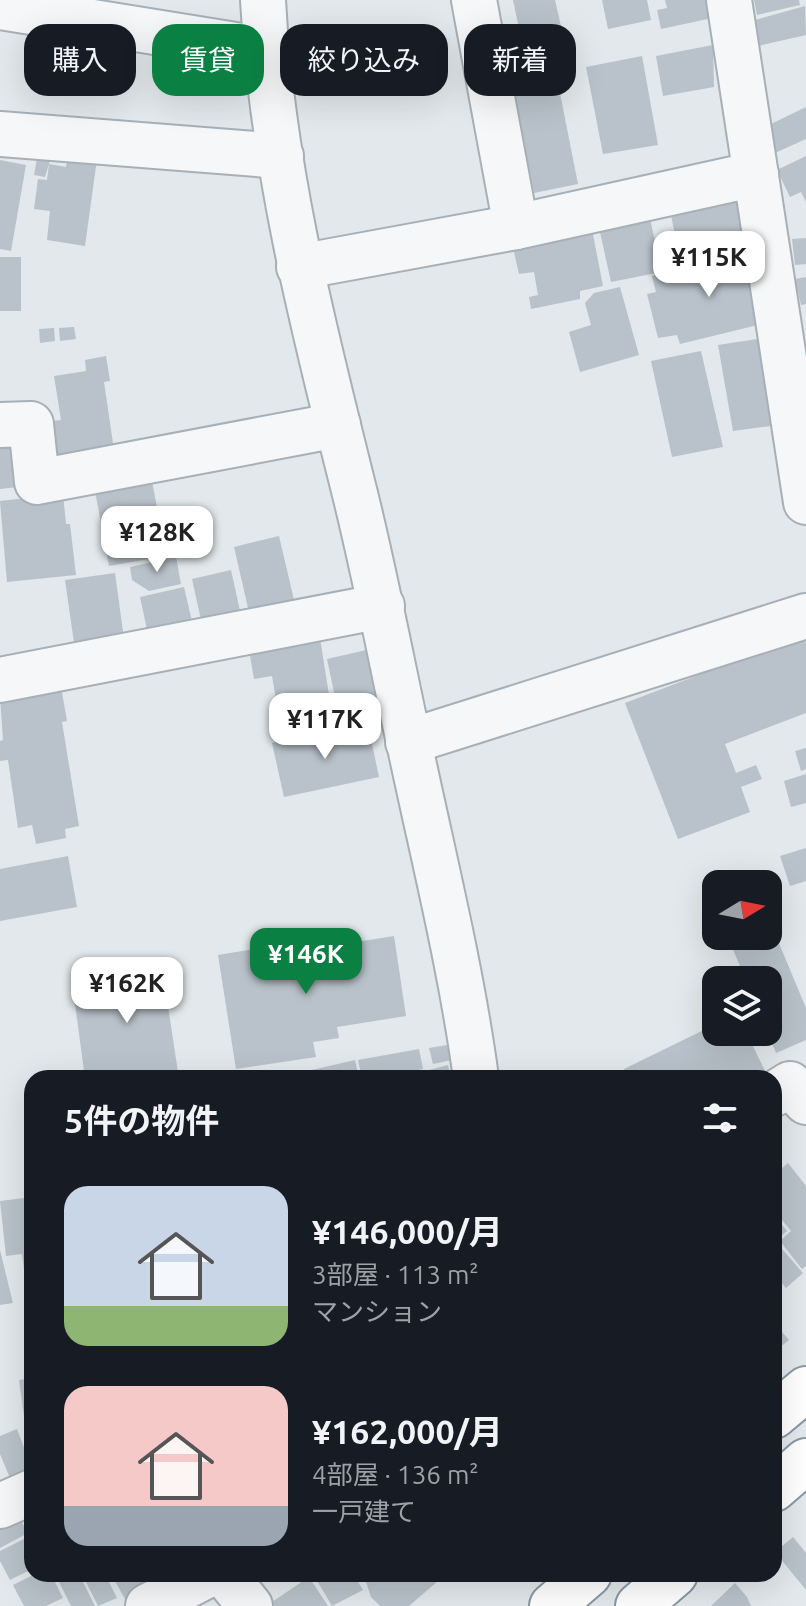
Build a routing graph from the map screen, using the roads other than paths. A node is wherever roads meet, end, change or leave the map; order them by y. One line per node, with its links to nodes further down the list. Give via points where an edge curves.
1 (263, 0): 5 (street)
2 (474, 0): 9 (street)
3 (729, 0): 8 (street)
4 (0, 7): 5 (street)
5 (266, 50): 7 (street)
6 (0, 134): 7 (street)
7 (281, 156): 10 (street)
8 (756, 174): 9 (street); 13 (street)
9 (516, 227): 10 (street)
10 (299, 267): 12 (street)
11 (0, 425): 12 (street, via 31,424 37,482)
12 (338, 425): 14 (street)
13 (806, 502)
14 (382, 606): 16 (street); 17 (street)
15 (806, 616): 17 (street)
16 (0, 680)
17 (408, 742): 18 (street, via 466,1003)
18 (475, 1070)
19 (782, 1089): 20 (street, via 790,1084)
20 (806, 1102)
21 (806, 1389): 22 (highway)
22 (782, 1409)
23 (806, 1461): 24 (highway)
24 (782, 1482)
25 (24, 1496): 26 (street)
26 (0, 1506)
27 (194, 1582): 31 (street)
28 (230, 1582): 32 (street)
29 (580, 1582): 33 (highway)
30 (666, 1582): 34 (highway)
31 (148, 1606)
32 (250, 1606)
33 (552, 1606)
34 (638, 1606)

